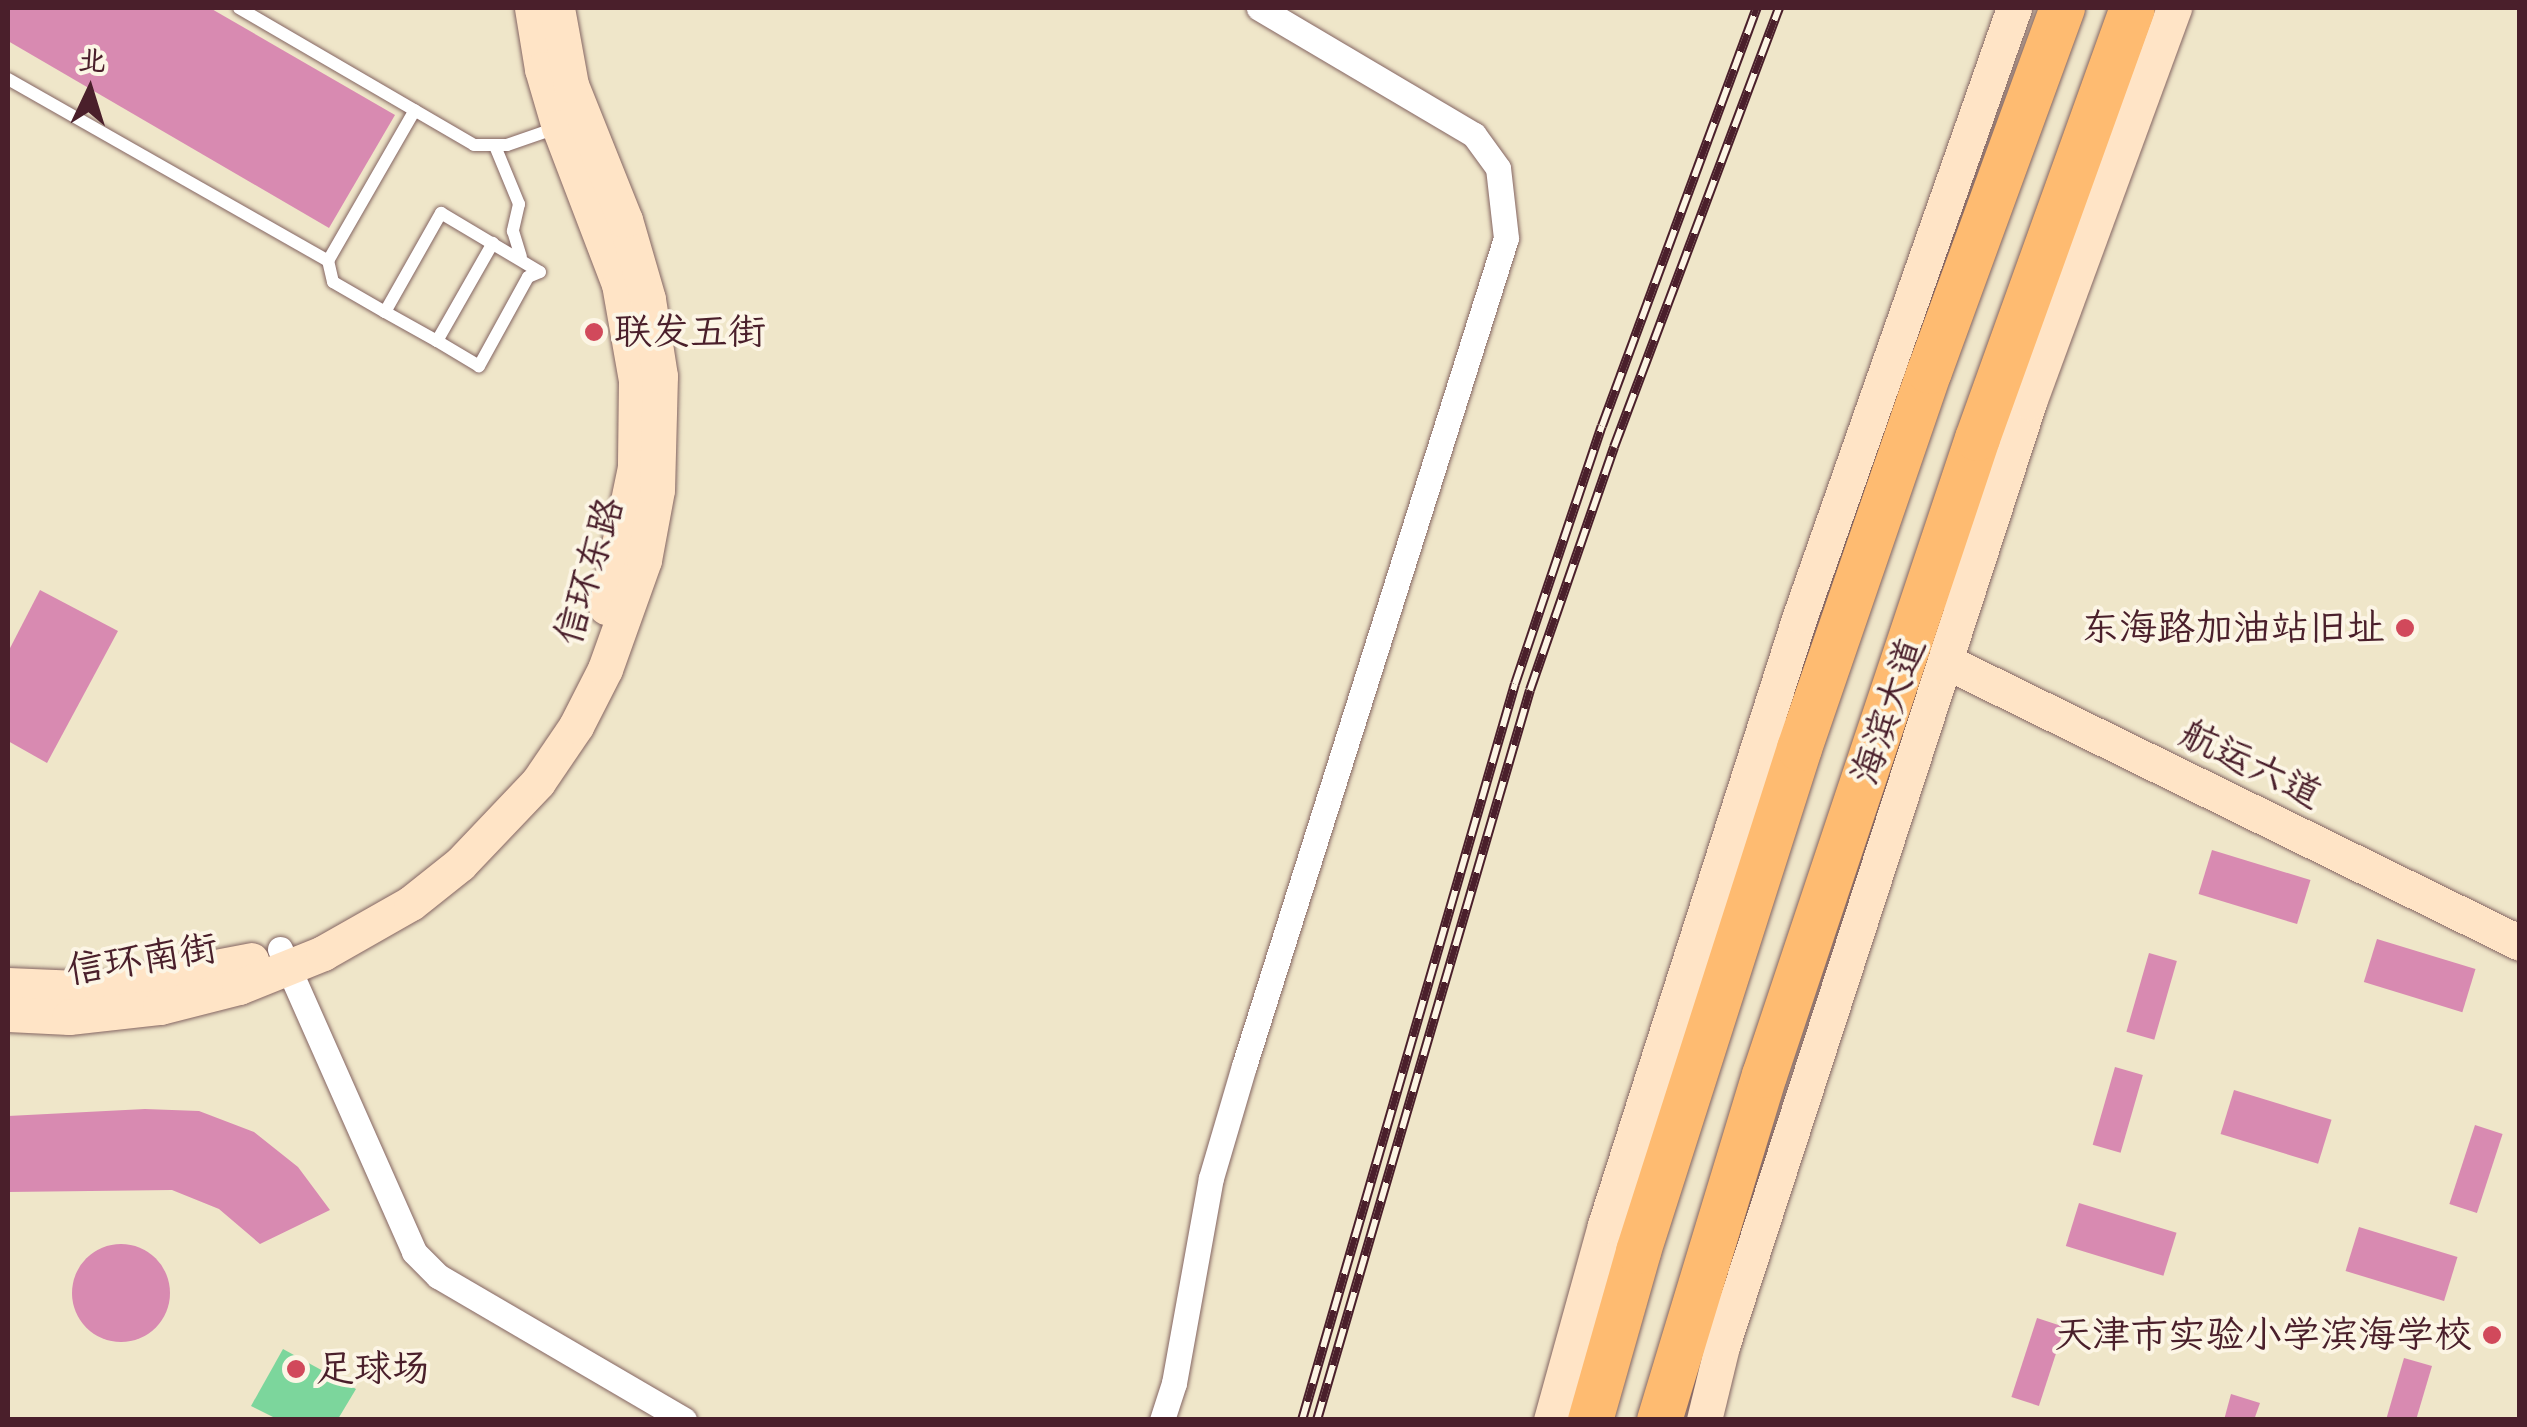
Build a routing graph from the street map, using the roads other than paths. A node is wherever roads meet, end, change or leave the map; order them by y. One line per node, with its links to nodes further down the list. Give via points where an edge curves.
1 (239, 8): 10 (lane)
2 (532, 8): 11 (main road, 信环东路, via 542,69)
3 (557, 8): 11 (main road, 信环东路)
4 (1260, 8): 24 (street, via 1474,135 1498,168 1506,238 1244,1066 1212,1178)
5 (2014, 8): 25 (main road, via 1800,616 1604,1225)
6 (2062, 8): 26 (highway, 海滨大道, via 1799,748 1643,1232)
7 (2132, 8): 27 (highway, 海滨大道, via 1977,438 1764,1075)
8 (2174, 8): 18 (main road, via 2028,402)
9 (8, 79): 15 (lane)
10 (416, 110): 12 (lane, via 474,145); 15 (lane)
11 (570, 122): 12 (lane); 20 (main road, 信环东路, via 625,220 658,357 657,490 634,594 576,726 513,811 411,903)
12 (495, 146): 14 (lane, via 519,204 513,231)
13 (492, 243): 14 (lane); 16 (lane, via 441,213); 17 (lane)
14 (521, 257): 17 (lane, via 540,272 528,277 479,366)
15 (328, 261): 16 (lane, via 333,282)
16 (385, 312): 17 (lane)
17 (437, 341)
18 (1945, 661): 19 (main road, 航运六道); 28 (main road, via 1722,1346)
19 (2520, 944)
20 (284, 959): 21 (main road, 信环南街, via 100,988); 22 (main road, 信环南街, via 199,999 160,1007 69,1017); 23 (street, via 414,1252 438,1276)
21 (8, 985)
22 (8, 1014)
23 (684, 1420)
24 (1162, 1420)
25 (1551, 1420)
26 (1590, 1420)
27 (1660, 1420)
28 (1704, 1420)

